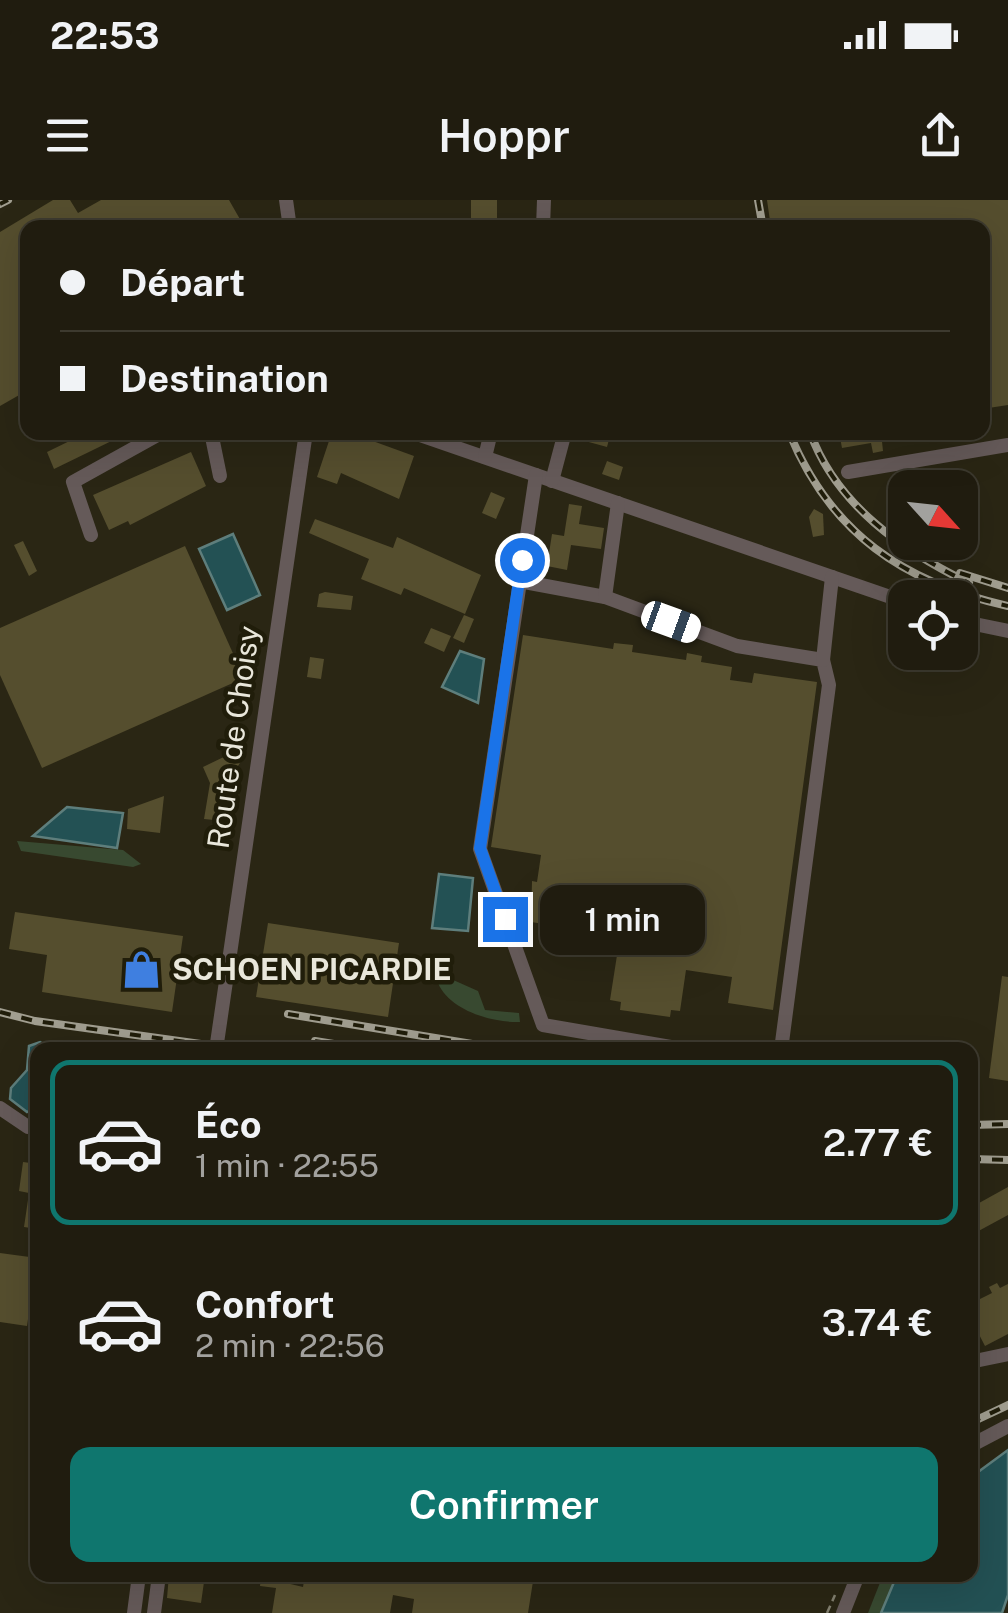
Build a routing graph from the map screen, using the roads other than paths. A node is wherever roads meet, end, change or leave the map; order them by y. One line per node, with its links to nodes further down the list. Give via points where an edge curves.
1 (149, 440): 14 (street, via 73,482)
2 (213, 440): 11 (street)
3 (305, 440): 22 (street, Route de Choisy)
4 (435, 440): 8 (street)
5 (489, 440): 8 (street)
6 (562, 440): 12 (street)
7 (1008, 445): 9 (street)
8 (486, 457): 10 (street)
9 (848, 472)
10 (536, 475): 12 (street); 16 (street)
11 (220, 476)
12 (552, 481): 13 (street)
13 (618, 504): 15 (street); 18 (street)
14 (90, 535)
15 (832, 577): 17 (street); 21 (street)
16 (519, 581): 18 (street); 23 (street, via 480,848 544,1025)
17 (888, 596)
18 (605, 597): 21 (street, via 737,646)
19 (978, 625): 20 (street)
20 (1008, 631)
21 (822, 660): 24 (street, via 829,685)
22 (217, 1042)
23 (642, 1042)
24 (782, 1042)
25 (0, 1108): 26 (street)
26 (30, 1125)
27 (0, 1126): 28 (street)
28 (30, 1126)
29 (1008, 1354): 30 (street)
30 (978, 1360)
31 (1008, 1426): 32 (street)
32 (978, 1442)
33 (138, 1582): 36 (street)
34 (159, 1582): 37 (street)
35 (855, 1582): 38 (street)
36 (134, 1613)
37 (154, 1613)
38 (844, 1613)

